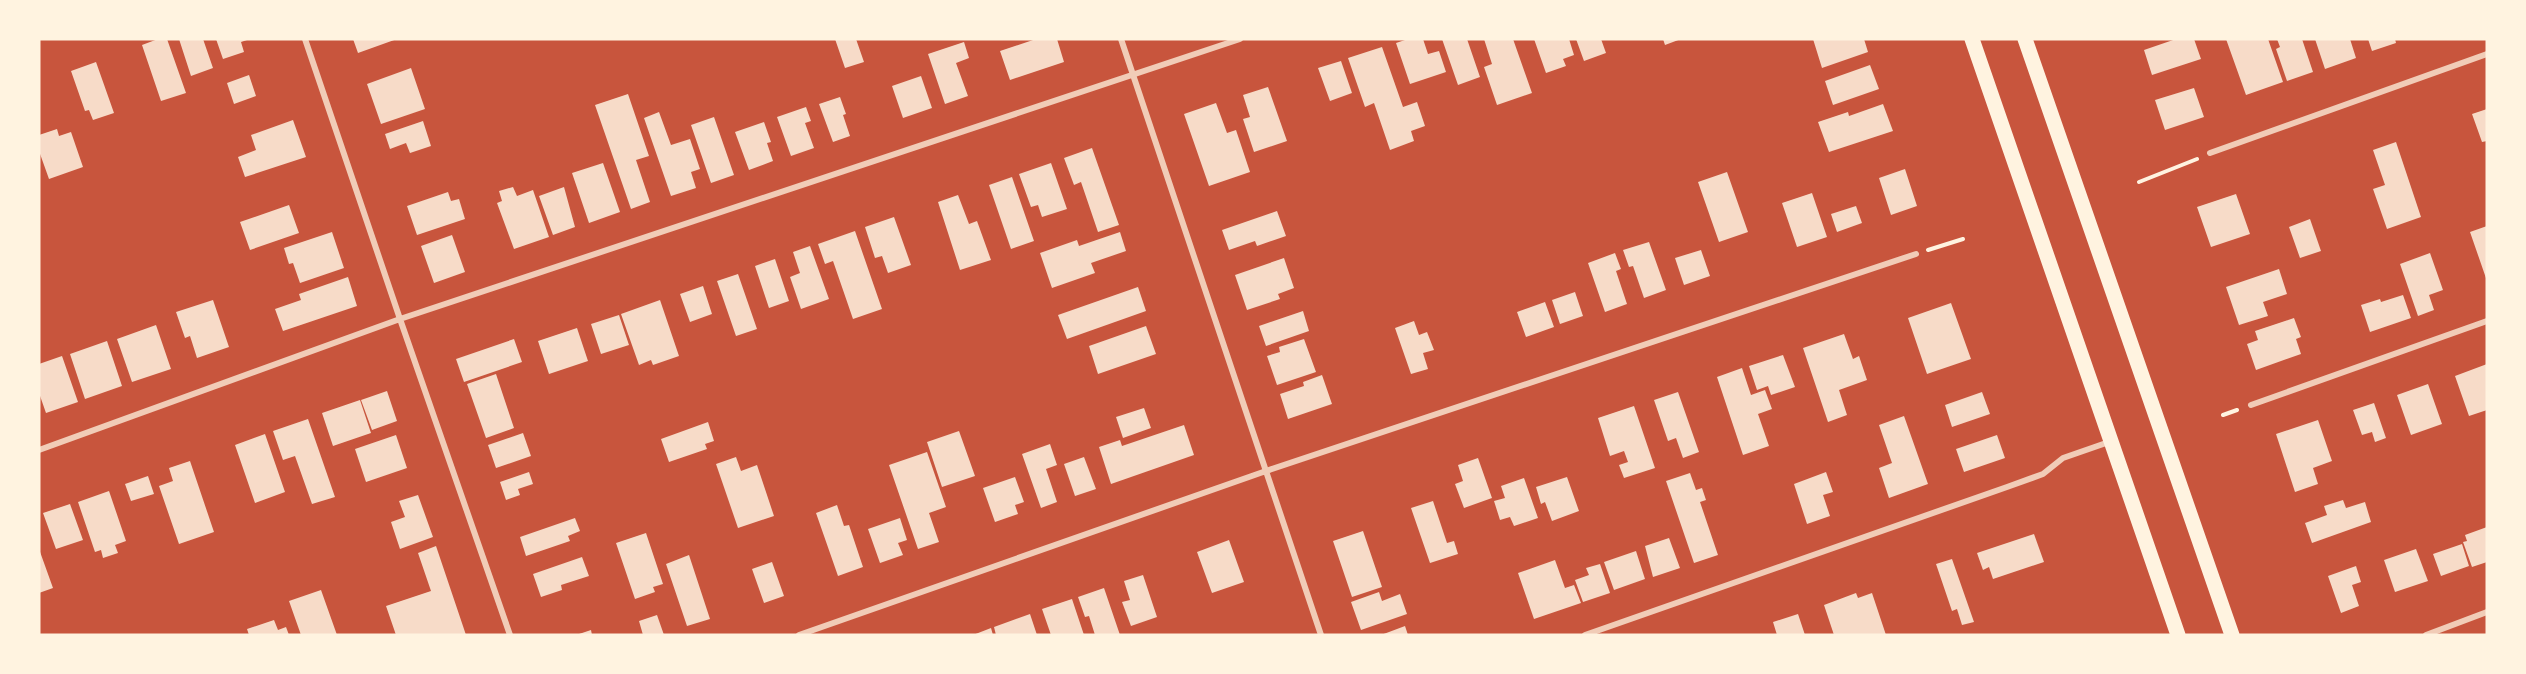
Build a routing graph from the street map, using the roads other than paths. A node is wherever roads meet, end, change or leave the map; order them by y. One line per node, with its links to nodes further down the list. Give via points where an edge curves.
1 (305, 39): 10 (street)
2 (1121, 39): 7 (street)
3 (1240, 39): 7 (street)
4 (1972, 39): 13 (main road)
5 (2025, 39): 22 (main road)
6 (2487, 54): 8 (street)
7 (1134, 75): 10 (street); 15 (street)
8 (2210, 153)
9 (1916, 254): 15 (street)
10 (400, 319): 14 (street); 17 (street)
11 (2487, 321): 12 (street)
12 (2251, 405)
13 (2111, 441): 20 (street, via 2063,458 2043,474); 21 (main road)
14 (39, 450)
15 (1266, 471): 18 (street); 19 (street)
16 (2487, 612): 23 (street)
17 (510, 635)
18 (799, 635)
19 (1321, 635)
20 (1585, 635)
21 (2178, 635)
22 (2232, 635)
23 (2426, 635)

